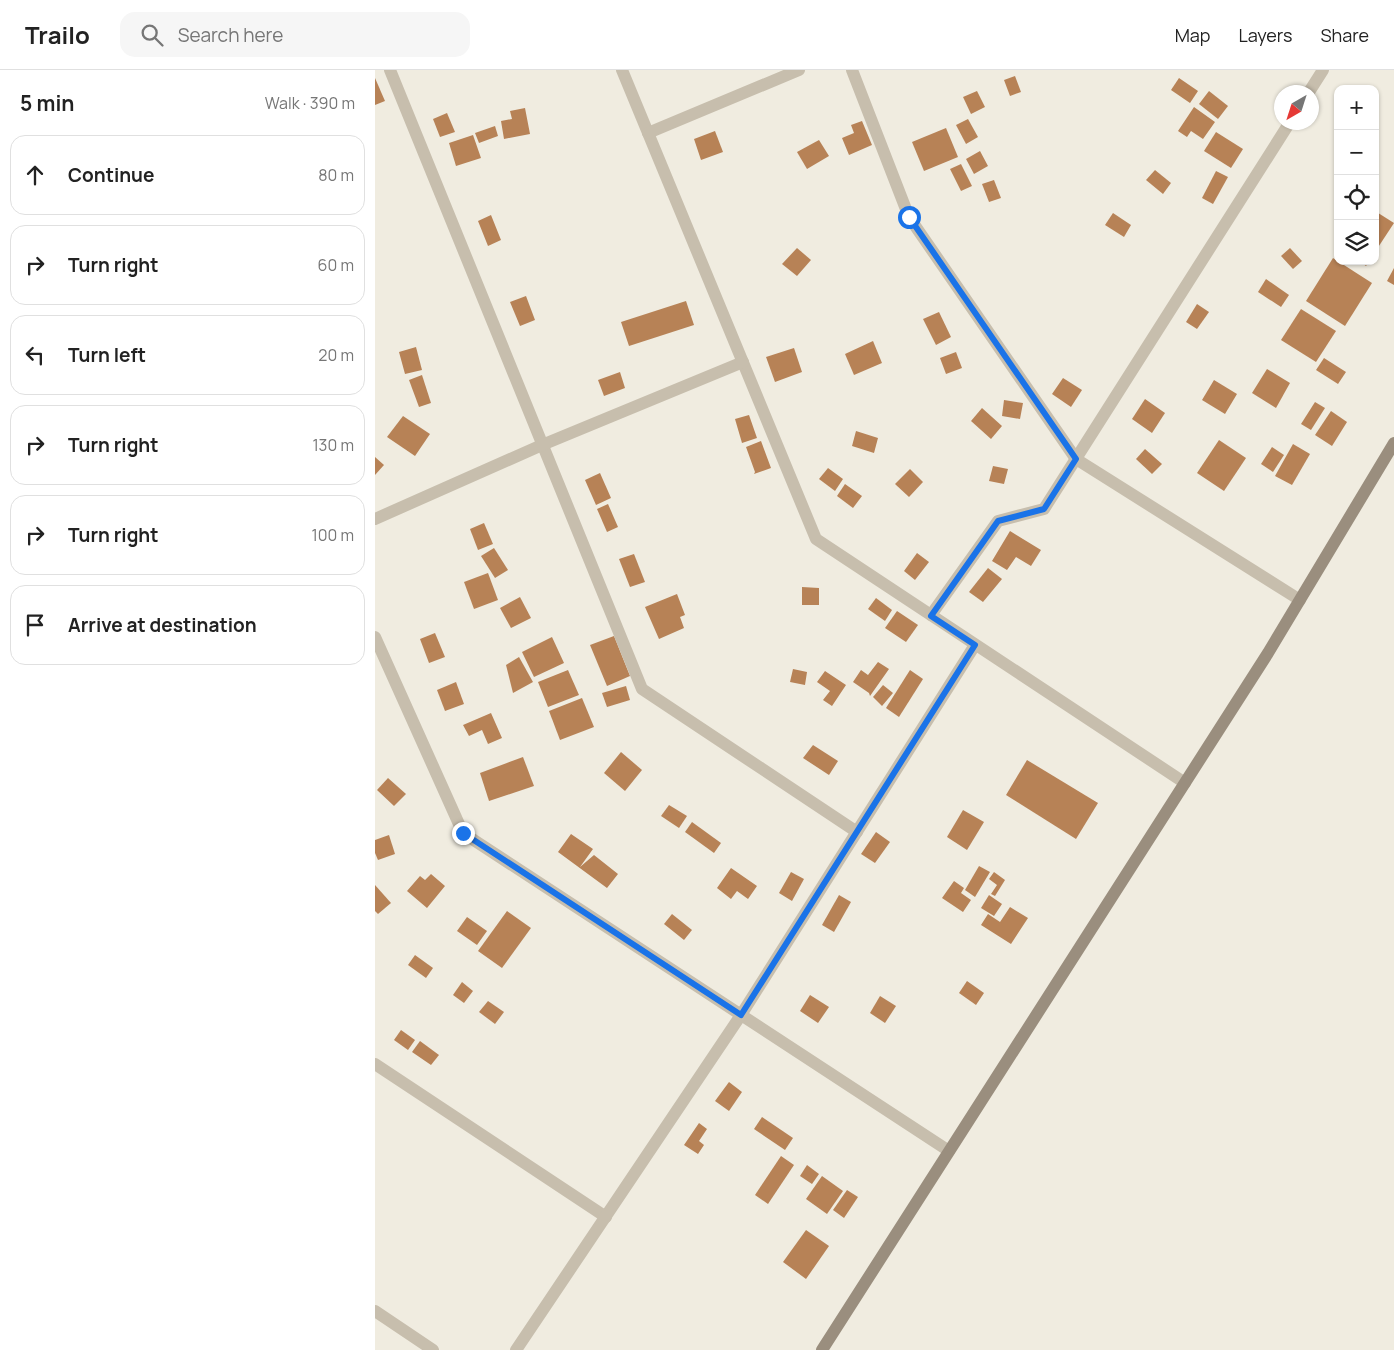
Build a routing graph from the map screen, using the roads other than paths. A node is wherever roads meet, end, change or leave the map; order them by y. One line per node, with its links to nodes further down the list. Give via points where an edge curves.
1 (390, 70): 11 (street)
2 (622, 70): 8 (street)
3 (799, 70): 8 (street)
4 (851, 70): 12 (street, via 909,217)
5 (1323, 70): 6 (street)
6 (1313, 85)
7 (1285, 130): 12 (street)
8 (648, 133): 9 (street)
9 (743, 362): 11 (street); 15 (street, via 816,539)
10 (1394, 443): 14 (main road)
11 (542, 445): 13 (street); 19 (street, via 641,689)
12 (1076, 459): 14 (street); 15 (street, via 1044,509 998,521)
13 (375, 519)
14 (1300, 600): 18 (main road)
15 (931, 616): 17 (street)
16 (375, 637): 20 (street, via 463,833)
17 (975, 645): 18 (street); 19 (street)
18 (1185, 783): 22 (main road)
19 (857, 832): 20 (street)
20 (741, 1015): 22 (street); 23 (street)
21 (375, 1064): 23 (street)
22 (949, 1151): 27 (main road)
23 (606, 1217): 26 (street)
24 (375, 1311): 25 (street)
25 (433, 1350)
26 (516, 1350)
27 (822, 1350)

